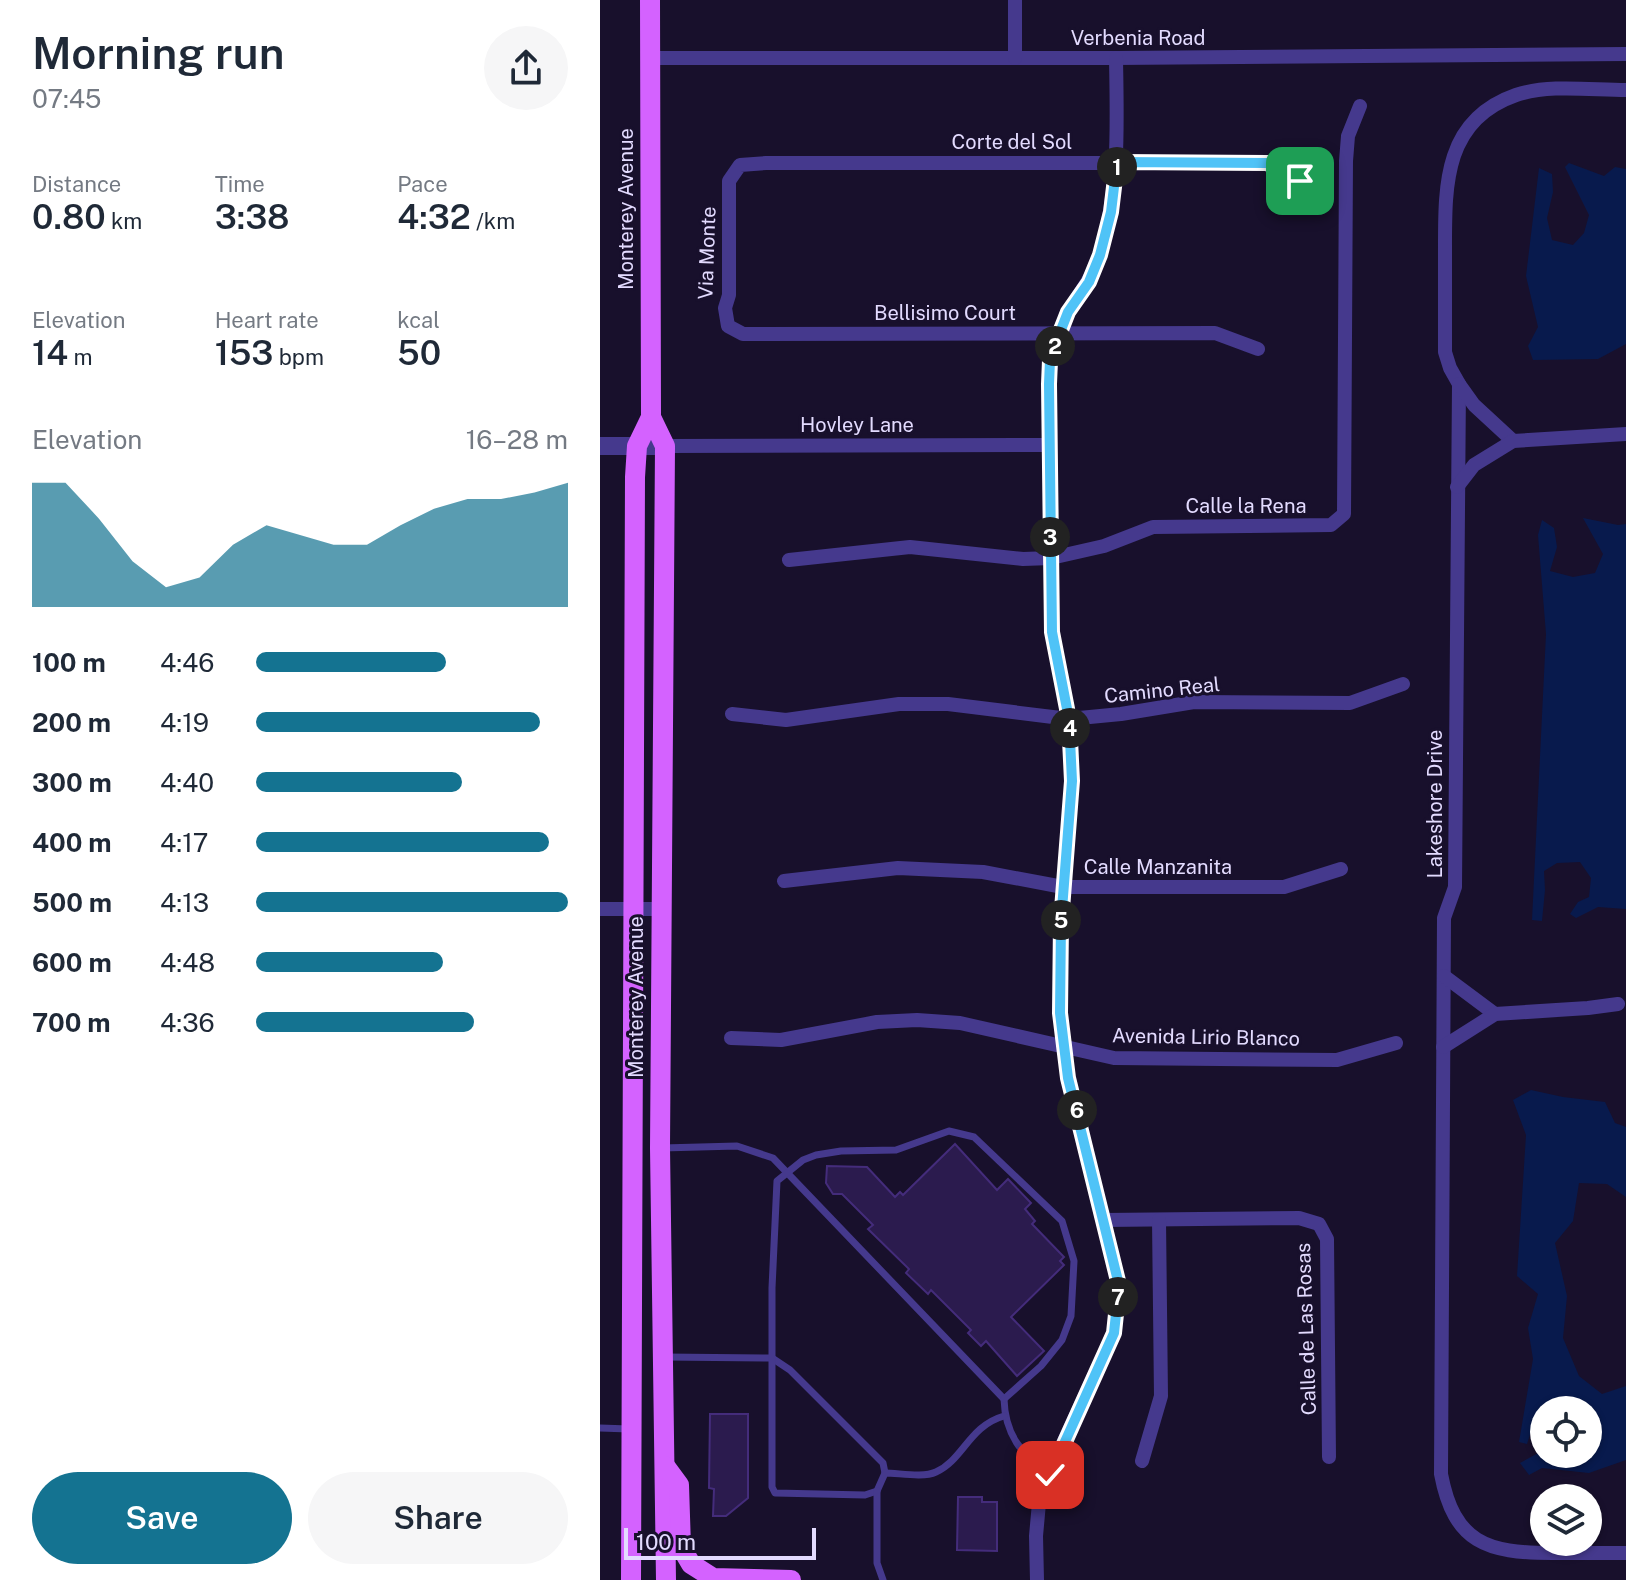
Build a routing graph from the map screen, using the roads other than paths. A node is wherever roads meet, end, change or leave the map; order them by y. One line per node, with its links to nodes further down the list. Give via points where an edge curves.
1 (650, 0): 4 (main road, Monterey Avenue)
2 (1015, 0): 5 (street)
3 (1626, 54): 6 (street, Verbenia Road)
4 (650, 58): 5 (street, Verbenia Road); 16 (main road, Monterey Avenue)
5 (1015, 58): 6 (street, Verbenia Road)
6 (1116, 58): 9 (street)
7 (1626, 90): 15 (street, Lakeshore Drive, via 1517,95 1478,118 1455,149 1445,189 1445,352)
8 (1360, 106): 24 (street, Calle la Rena, via 1348,136 1346,161 1344,514 1331,525 1153,527)
9 (1117, 162): 10 (street, Corte del Sol, via 766,163 740,165); 11 (street, Corte del Sol, via 1267,163); 13 (street, via 1100,255)
10 (729, 181): 12 (street, Via Monte)
11 (1300, 181)
12 (728, 326): 13 (street, Bellisimo Court, via 743,334)
13 (1059, 333): 14 (street, Bellisimo Court, via 1215,333); 19 (street, via 1050,360)
14 (1258, 349)
15 (1459, 384): 18 (street); 23 (street, Lakeshore Drive)
16 (651, 417): 21 (main road, Monterey Avenue); 22 (main road, Monterey Avenue)
17 (1626, 434): 18 (street)
18 (1513, 441): 23 (street, via 1474,465)
19 (1050, 445): 22 (street, Hovley Lane); 24 (street)
20 (600, 446): 21 (street)
21 (637, 446): 22 (street); 32 (main road, Monterey Avenue)
22 (665, 446): 34 (main road, Monterey Avenue)
23 (1457, 487): 35 (street, Lakeshore Drive, via 1455,887 1444,918)
24 (1051, 558): 25 (street, Calle la Rena, via 910,547); 28 (street, via 1052,632)
25 (789, 560)
26 (1403, 684): 28 (street, Camino Real, via 1350,703 1194,702)
27 (732, 714): 28 (street, Camino Real, via 786,720 899,704 948,704)
28 (1069, 719): 31 (street, via 1072,781)
29 (1341, 869): 31 (street, Calle Manzanita, via 1284,887)
30 (784, 881): 31 (street, Calle Manzanita, via 926,868)
31 (1063, 887): 41 (street, via 1059,971)
32 (633, 908): 33 (street); 34 (street); 51 (main road, Monterey Avenue)
33 (600, 909)
34 (660, 909): 42 (main road, Monterey Avenue)
35 (1444, 976): 37 (street); 40 (street, Lakeshore Drive)
36 (1618, 1004): 37 (street)
37 (1495, 1014): 40 (street)
38 (731, 1038): 41 (street, Avenida Lirio Blanco, via 781,1040 917,1020 960,1023)
39 (1396, 1043): 41 (street, Avenida Lirio Blanco, via 1337,1060 1114,1058)
40 (1443, 1047): 58 (street, Lakeshore Drive, via 1445,1496 1471,1536 1499,1550)
41 (1064, 1048): 44 (street)
42 (660, 1148): 43 (lane, via 737,1146 773,1158); 46 (main road, Monterey Avenue)
43 (788, 1173): 47 (lane, via 777,1181); 48 (lane); 48 (lane, via 816,1155 896,1150 949,1131 974,1137 1062,1221 1074,1261 1071,1316 1062,1340)
44 (1104, 1220): 45 (street, Calle de Las Rosas); 56 (street, via 1119,1285 1114,1333)
45 (1159, 1220): 52 (street, Calle de Las Rosas, via 1299,1218 1319,1224 1327,1239); 53 (street, via 1161,1396)
46 (663, 1357): 47 (lane); 54 (main road, Monterey Avenue)
47 (772, 1358): 55 (lane, via 883,1463); 57 (lane, via 775,1493)
48 (1004, 1399): 49 (lane)
49 (1004, 1416): 55 (lane, via 989,1420 934,1474); 56 (lane, via 1019,1449)
50 (600, 1428): 51 (lane)
51 (631, 1429): 59 (main road, Monterey Avenue)
52 (1329, 1457)
53 (1142, 1461)
54 (665, 1466): 60 (main road, Monterey Avenue); 61 (main road, via 679,1485 681,1547 691,1564 713,1578)
55 (885, 1473): 57 (lane)
56 (1050, 1475): 63 (street, via 1039,1503)
57 (877, 1491): 62 (lane, via 877,1563)
58 (1626, 1553)
59 (631, 1580)
60 (666, 1580)
61 (791, 1580)
62 (883, 1580)
63 (1037, 1580)

